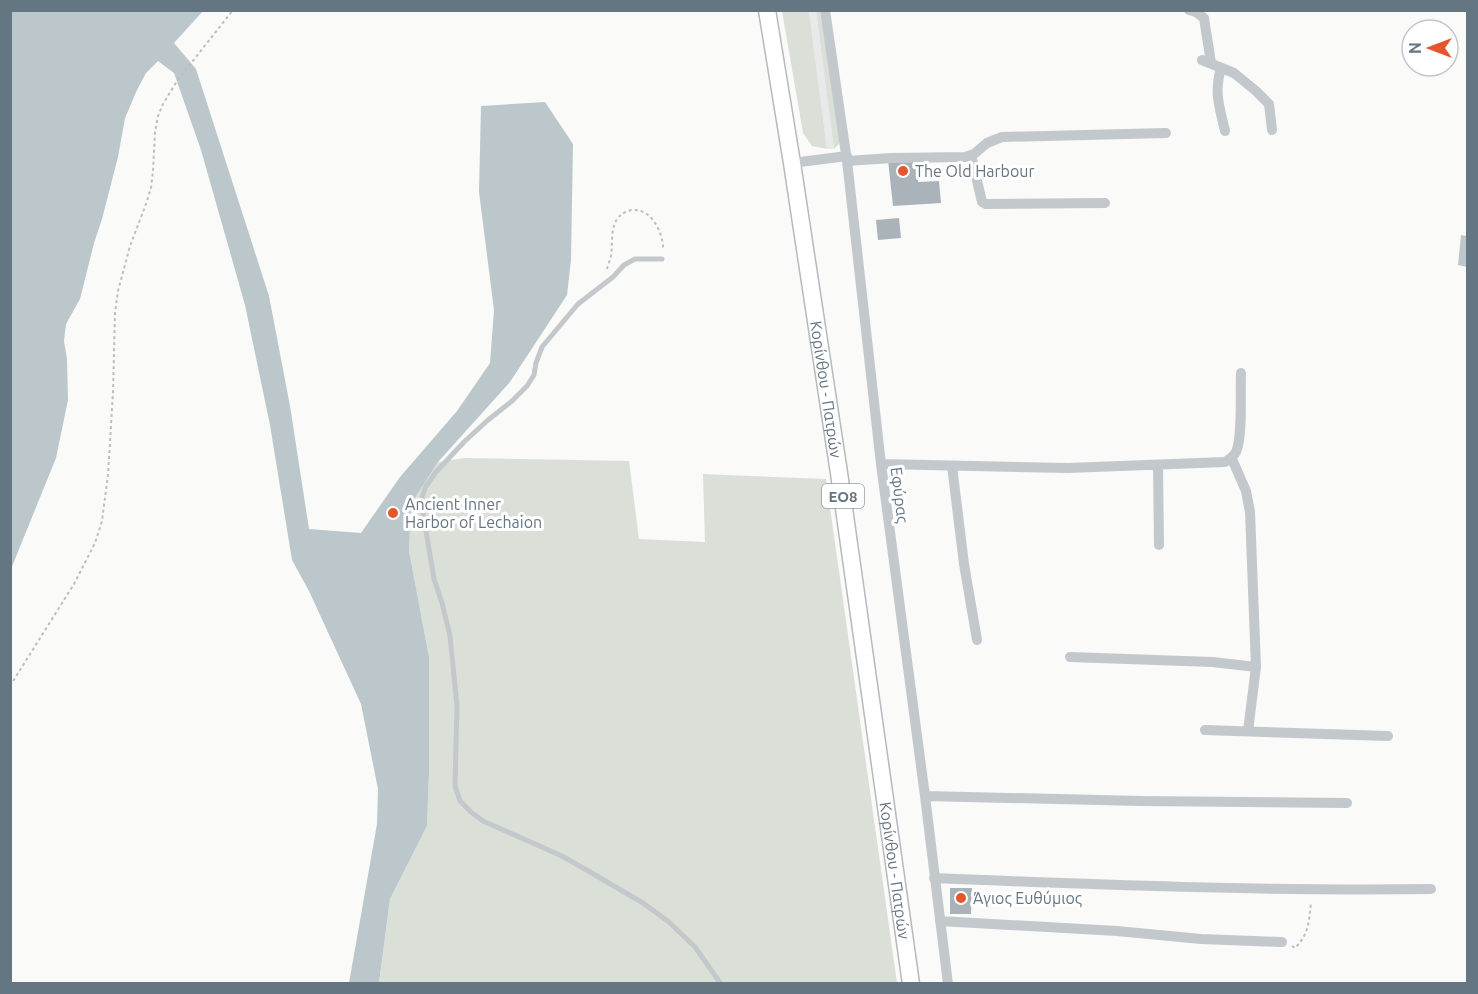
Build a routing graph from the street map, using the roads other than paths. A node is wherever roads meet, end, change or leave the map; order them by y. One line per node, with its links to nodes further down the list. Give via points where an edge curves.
1 (767, 10): 10 (main road, Κορίνθου - Πατρών / ΕΟ8)
2 (825, 10): 9 (street, Εφύρας)
3 (1189, 10): 4 (street, via 1204,18)
4 (1211, 64): 5 (street); 6 (street, via 1234,73 1269,104)
5 (1225, 130)
6 (1272, 130)
7 (1166, 133): 8 (street, via 1002,137)
8 (971, 155): 9 (street); 11 (street, via 978,192 986,204)
9 (847, 159): 10 (street); 15 (street, Εφύρας)
10 (792, 163): 32 (main road, Κορίνθου - Πατρών / ΕΟ8)
11 (1105, 203)
12 (662, 259): 31 (lane, via 635,259 578,304 542,347 534,375 526,386 464,441 436,472 426,486 422,507 429,556 450,636 457,706 454,786 460,801 483,821 562,856 643,903 695,947)
13 (1241, 373): 14 (street, via 1240,431)
14 (1232, 459): 17 (street); 21 (street, via 1250,512)
15 (881, 464): 16 (street); 25 (street, Εφύρας)
16 (952, 465): 17 (street); 19 (street)
17 (1158, 465): 18 (street)
18 (1159, 544)
19 (977, 640)
20 (1070, 657): 21 (street)
21 (1256, 667): 23 (street)
22 (1205, 730): 23 (street)
23 (1248, 731): 24 (street)
24 (1388, 736)
25 (925, 796): 26 (street); 27 (street, Εφύρας)
26 (1347, 803)
27 (934, 878): 28 (street, via 1128,886); 29 (street, Εφύρας)
28 (1431, 889)
29 (940, 921): 30 (street); 33 (street, Εφύρας)
30 (1282, 942)
31 (721, 984)
32 (911, 984)
33 (948, 984)

